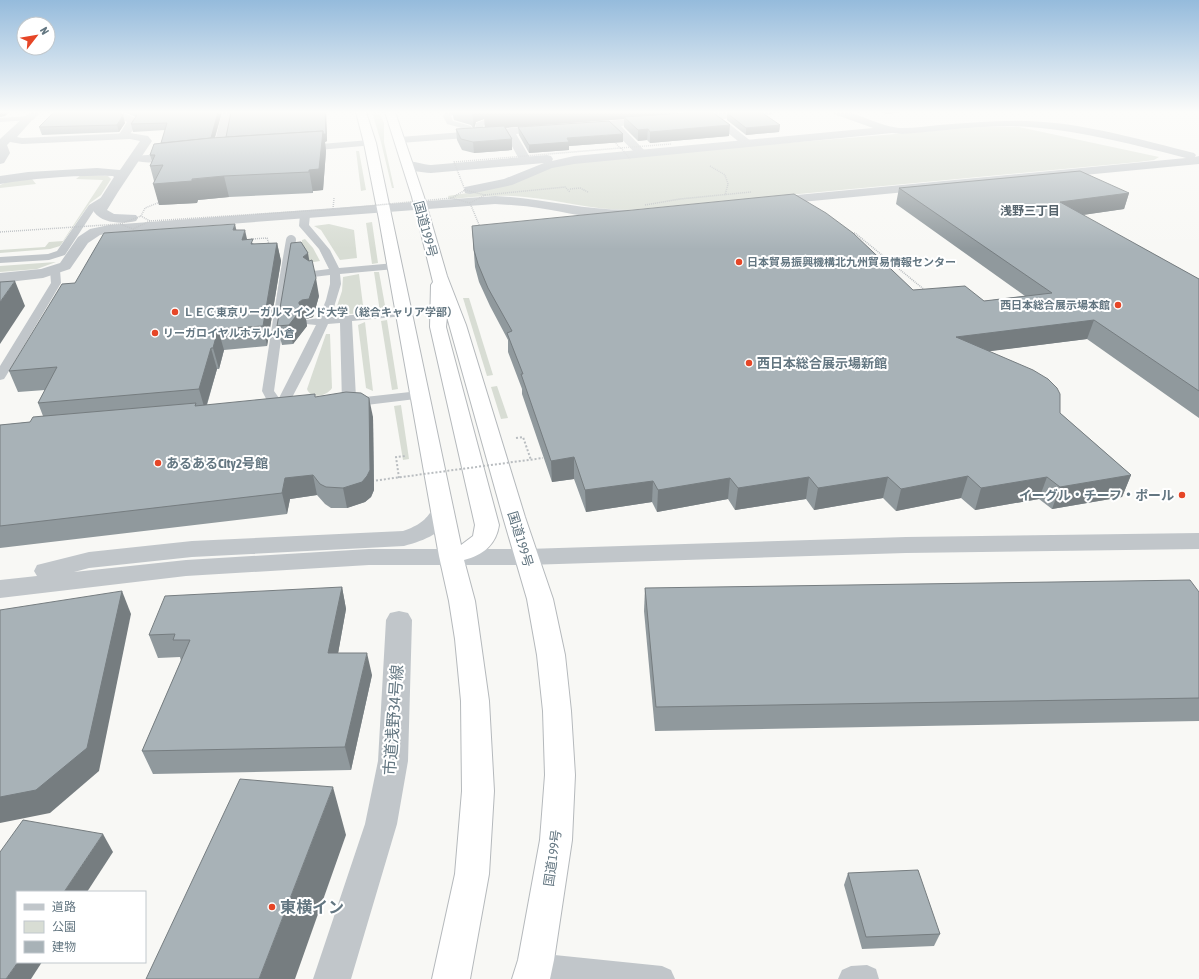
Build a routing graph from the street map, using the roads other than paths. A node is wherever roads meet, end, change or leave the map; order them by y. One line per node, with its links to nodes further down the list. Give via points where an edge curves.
1 (136, 158): 2 (street); 11 (street)
2 (158, 158)
3 (373, 158): 16 (highway)
4 (406, 158): 10 (highway, 国道199号)
5 (524, 158): 9 (street)
6 (567, 158): 9 (street)
7 (588, 158): 14 (street, via 549,165 493,186)
8 (1199, 159): 15 (street)
9 (526, 161): 10 (street, via 431,169)
10 (408, 164): 14 (highway, 国道199号)
11 (120, 177): 12 (street, via 116,173 105,172); 13 (street)
12 (0, 180)
13 (107, 197): 16 (street, via 101,212 106,216 124,219); 19 (lane, via 92,206 61,253 49,257)
14 (419, 201): 16 (street); 17 (street, via 506,200 588,212); 24 (highway, 国道199号)
15 (754, 202)
16 (382, 205): 18 (street); 20 (highway)
17 (638, 213)
18 (304, 221): 21 (street, via 110,229 88,236 78,245 64,266); 22 (lane); 35 (lane, bridge, via 291,240 269,378 268,391)
19 (0, 260)
20 (395, 266): 22 (lane); 26 (highway)
21 (55, 270): 25 (street); 30 (lane, via 56,283)
22 (335, 271): 23 (lane); 28 (lane, via 334,292)
23 (313, 274)
24 (439, 276): 39 (highway, via 438,327 487,526 481,543 466,553); 42 (highway, 国道199号, via 458,325)
25 (0, 278)
26 (404, 313): 27 (lane); 31 (highway)
27 (346, 319): 28 (lane); 32 (lane)
28 (324, 321): 29 (lane); 35 (lane)
29 (310, 322)
30 (0, 376)
31 (419, 395): 32 (lane); 37 (highway)
32 (350, 403): 33 (lane)
33 (334, 404)
34 (295, 409): 35 (lane)
35 (279, 410): 36 (lane)
36 (264, 412)
37 (443, 511): 39 (highway); 43 (street, via 440,519 432,527 404,538 255,545 89,560)
38 (1199, 541): 40 (street, via 906,545)
39 (451, 556): 42 (street); 44 (street, via 369,557 194,568 105,576); 48 (highway, via 468,639 478,791 472,874)
40 (591, 556): 41 (street, via 913,560); 42 (street)
41 (1199, 556)
42 (527, 558): 46 (highway, 国道199号, via 540,599 551,654 560,775 556,840)
43 (0, 583)
44 (0, 590)
45 (400, 620): 47 (street, 市道浅野34号線, via 391,768 381,824)
46 (533, 972): 49 (lane)
47 (332, 979)
48 (451, 979)
49 (662, 979)

